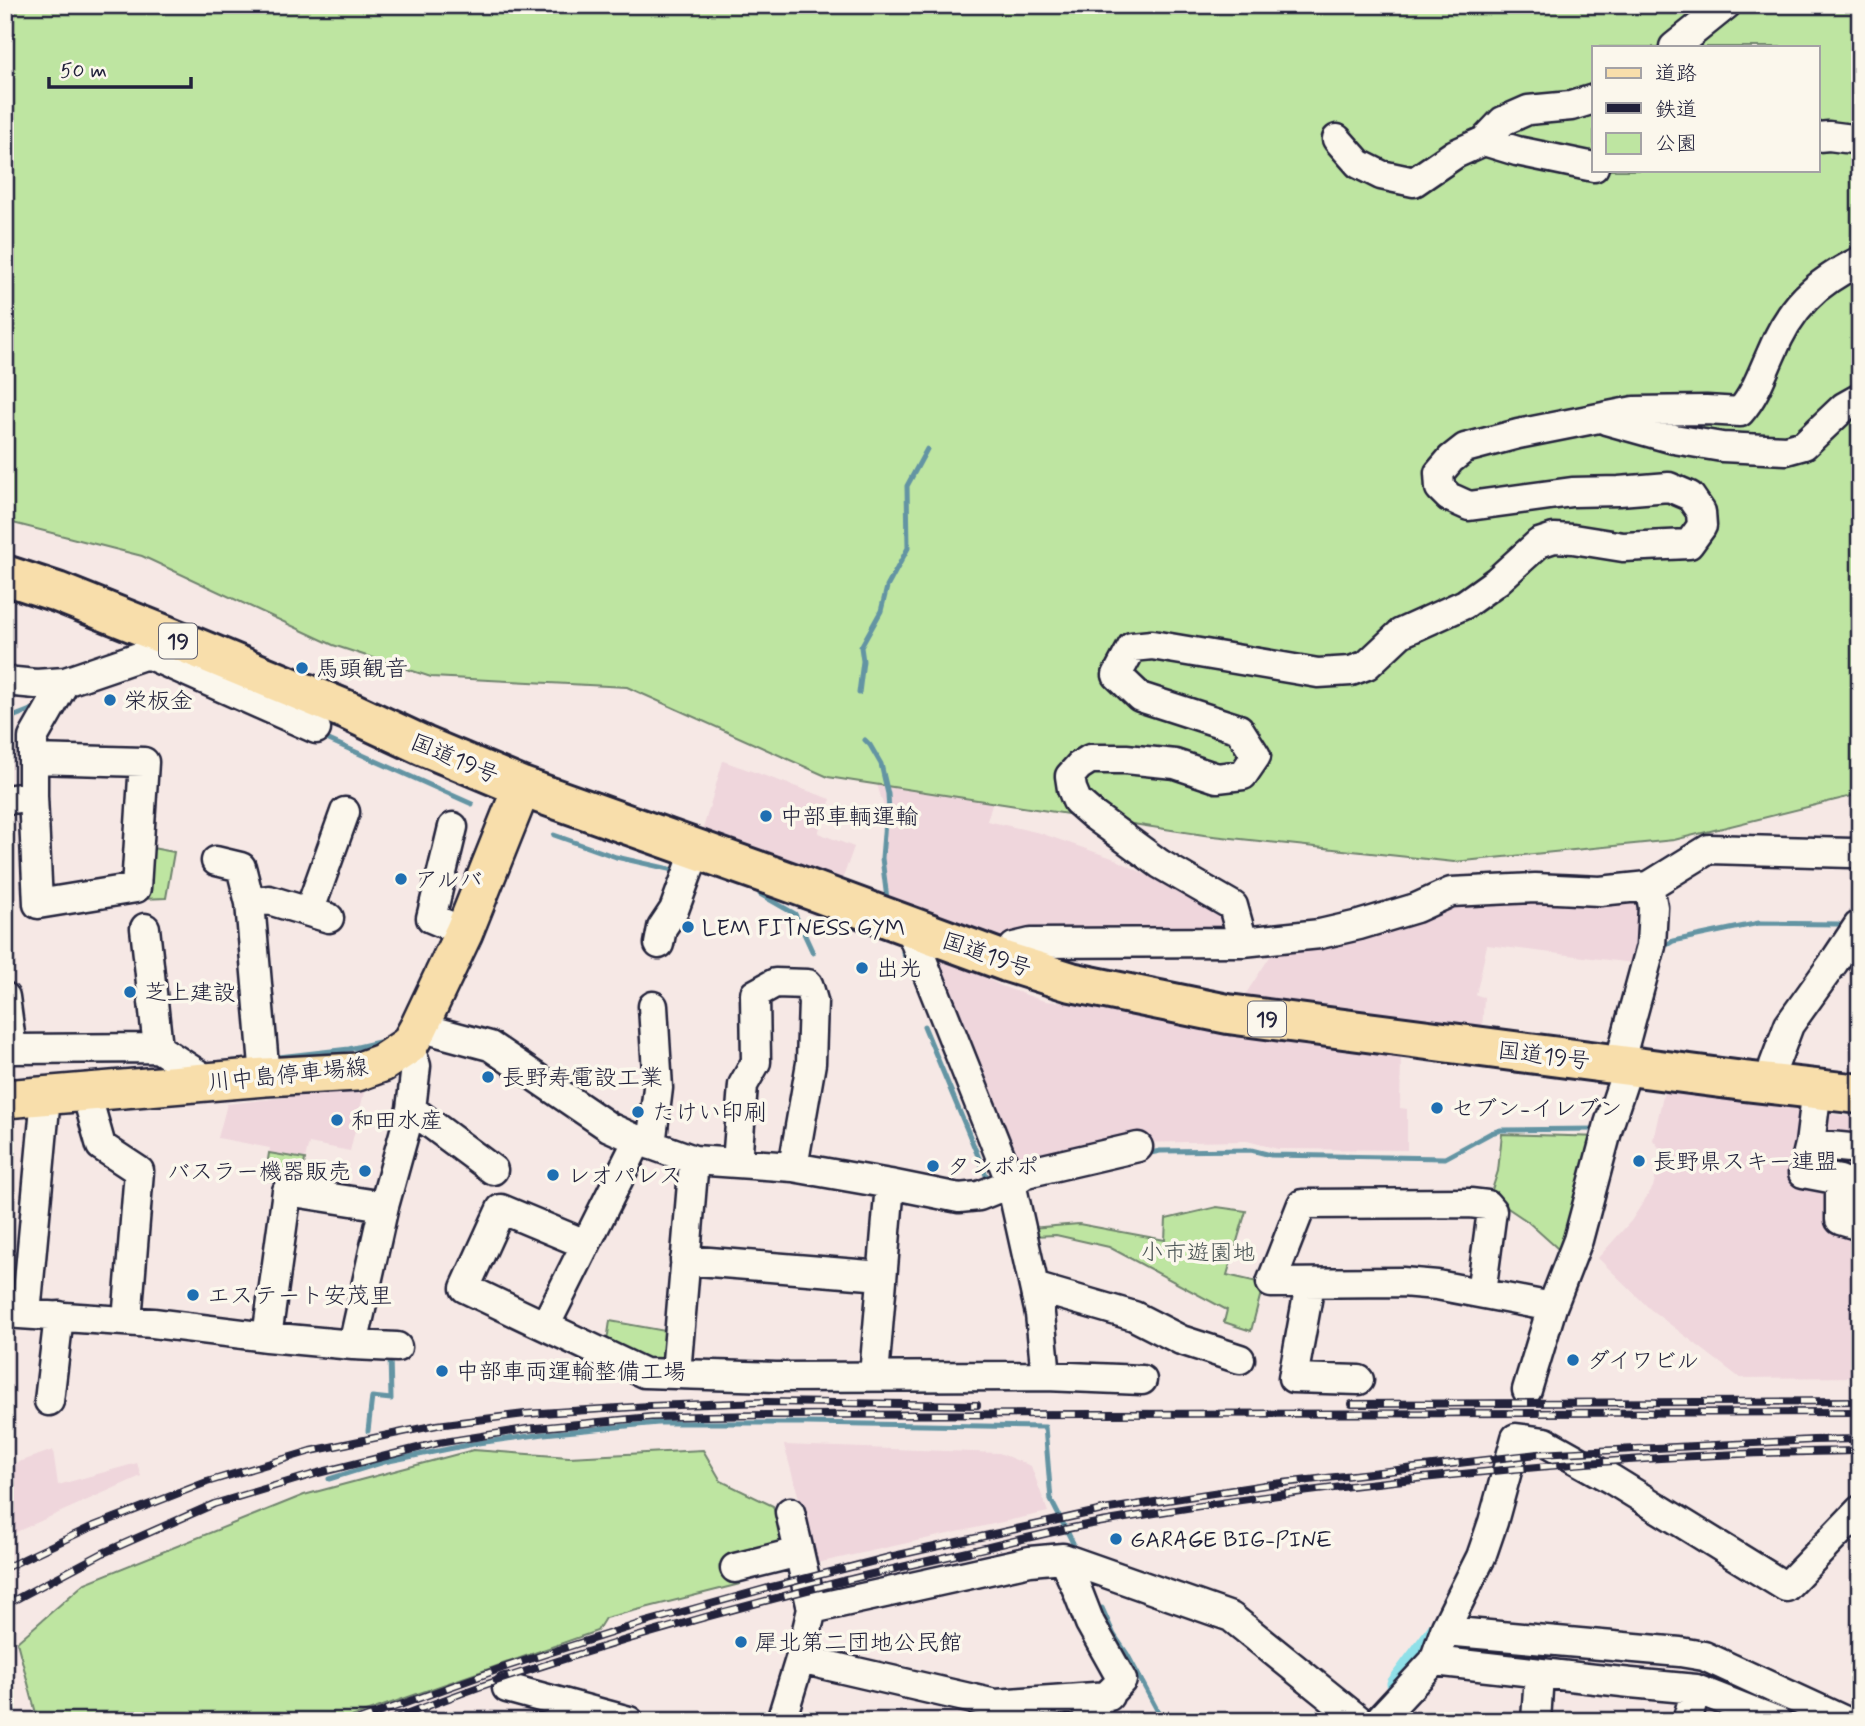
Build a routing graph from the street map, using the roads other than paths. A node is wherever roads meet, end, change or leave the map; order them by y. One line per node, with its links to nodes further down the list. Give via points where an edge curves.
1 (1726, 5): 2 (street)
2 (1675, 46)
3 (1592, 100): 7 (street, via 1528,110 1503,121)
4 (1820, 137): 6 (street)
5 (1337, 139): 7 (street, via 1359,164 1381,175 1414,182)
6 (1860, 140)
7 (1484, 141): 8 (street)
8 (1592, 167)
9 (1860, 261): 11 (street, via 1811,290 1798,305 1780,331 1756,390 1740,412 1634,411)
10 (1860, 398): 11 (street, via 1804,445 1786,450 1674,439)
11 (1600, 418): 31 (street, via 1465,448 1438,473 1440,488 1469,506 1572,492 1669,487 1690,496 1701,512 1702,526 1689,544 1623,547 1554,538 1539,543 1465,604 1401,633 1367,665 1351,671 1318,673 1152,645 1132,648 1118,675 1140,697 1239,729 1256,755 1242,775 1217,778 1175,764 1090,759 1070,776 1072,789 1093,815 1160,864 1233,906)
12 (5, 575): 13 (highway, 国道19号 / 19, via 57,592)
13 (156, 645): 15 (street); 16 (street); 18 (highway, 国道19号 / 19, via 349,711)
14 (5, 681): 15 (street)
15 (65, 682): 17 (street, via 33,738)
16 (316, 729)
17 (33, 759): 19 (street); 19 (street, via 144,762 136,888 38,904)
18 (522, 787): 23 (highway, 国道19号 / 19); 30 (main road)
19 (33, 796): 20 (street)
20 (5, 800)
21 (345, 812): 27 (street, via 319,915 269,900)
22 (453, 827): 30 (street, via 431,918)
23 (696, 850): 29 (highway, 国道19号 / 19); 33 (street)
24 (1860, 852): 26 (street, via 1709,849)
25 (216, 861): 27 (street, via 241,867)
26 (1649, 886): 31 (street, via 1600,891 1451,892 1359,925); 40 (street, via 1651,946 1622,1053)
27 (250, 903): 41 (street)
28 (1860, 925): 43 (street, via 1788,1026)
29 (909, 927): 34 (highway, 国道19号 / 19); 59 (street)
30 (464, 932): 37 (main road)
31 (1243, 942): 34 (street, via 1031,943 1014,947)
32 (154, 943): 38 (street)
33 (659, 944)
34 (1007, 962): 40 (highway, 国道19号 / 19, via 1070,982 1228,1014)
35 (5, 997): 39 (street)
36 (653, 1006): 50 (street, via 658,1088)
37 (414, 1036): 41 (main road, 川中島停車場線, via 382,1063 357,1072); 49 (street); 50 (street, via 490,1046 609,1127)
38 (158, 1048): 39 (street); 42 (street)
39 (9, 1050)
40 (1624, 1066): 43 (highway, 国道19号 / 19); 68 (street, via 1578,1240)
41 (265, 1077): 42 (main road, 川中島停車場線)
42 (210, 1082): 45 (main road, 川中島停車場線)
43 (1772, 1084): 44 (highway, 国道19号 / 19)
44 (1817, 1088): 46 (highway, 国道19号 / 19); 51 (street)
45 (86, 1093): 47 (main road, 川中島停車場線); 71 (street, via 101,1146 139,1171)
46 (1860, 1094)
47 (46, 1097): 48 (main road, 川中島停車場線); 69 (street)
48 (5, 1099)
49 (411, 1109): 57 (street); 60 (street)
50 (645, 1143): 54 (street); 62 (street)
51 (1810, 1144): 53 (street); 61 (street, via 1803,1173 1840,1181 1840,1220)
52 (1138, 1147): 59 (street, via 1026,1173)
53 (1860, 1149)
54 (694, 1160): 55 (street); 63 (street)
55 (737, 1163): 56 (street); 56 (street, via 743,1085 756,1062 755,994 775,984 808,984 813,1001 811,1063)
56 (793, 1167): 58 (street)
57 (493, 1170)
58 (890, 1184): 59 (street, via 959,1198); 64 (street)
59 (1004, 1186): 66 (street)
60 (384, 1206): 73 (street, via 287,1191); 74 (street)
61 (1860, 1226)
62 (585, 1244): 72 (street); 72 (street, via 501,1209 465,1288)
63 (685, 1260): 64 (street); 77 (street)
64 (882, 1276): 78 (street)
65 (1310, 1284): 67 (street, via 1402,1282); 67 (street, via 1271,1283 1303,1204 1470,1203 1487,1205 1492,1211); 81 (street, via 1293,1378)
66 (1034, 1287): 76 (street, via 1134,1316 1181,1340); 79 (street)
67 (1481, 1293): 68 (street)
68 (1552, 1307): 82 (street)
69 (16, 1313): 70 (street)
70 (59, 1317): 71 (street); 83 (street)
71 (127, 1321): 73 (street)
72 (545, 1326): 77 (street, via 644,1373)
73 (267, 1337): 74 (street)
74 (353, 1345): 75 (street)
75 (397, 1347)
76 (1240, 1359)
77 (676, 1373): 78 (street)
78 (874, 1376): 79 (street)
79 (1046, 1376): 80 (street)
80 (1142, 1380)
81 (1359, 1380)
82 (1527, 1390)
83 (49, 1401)
84 (1860, 1510): 90 (street, via 1786,1587 1545,1442 1516,1438 1481,1558)
85 (790, 1512): 86 (street)
86 (799, 1552): 88 (street); 89 (street)
87 (1063, 1558): 89 (street, via 1030,1561); 96 (street, via 1090,1623 1122,1680); 100 (street, via 1231,1617)
88 (735, 1568)
89 (812, 1609): 91 (street)
90 (1445, 1631): 92 (street); 105 (street, via 1704,1656)
91 (800, 1659): 96 (street, via 995,1704); 98 (street)
92 (1434, 1661): 93 (street); 101 (street)
93 (1539, 1674): 95 (street); 102 (street)
94 (507, 1688): 97 (street)
95 (1696, 1689): 103 (street); 104 (street)
96 (1109, 1696): 99 (street, via 1093,1708)
97 (629, 1721)
98 (781, 1721)
99 (1086, 1721)
100 (1360, 1721)
101 (1378, 1721)
102 (1536, 1721)
103 (1687, 1721)
104 (1777, 1721)
105 (1845, 1721)

